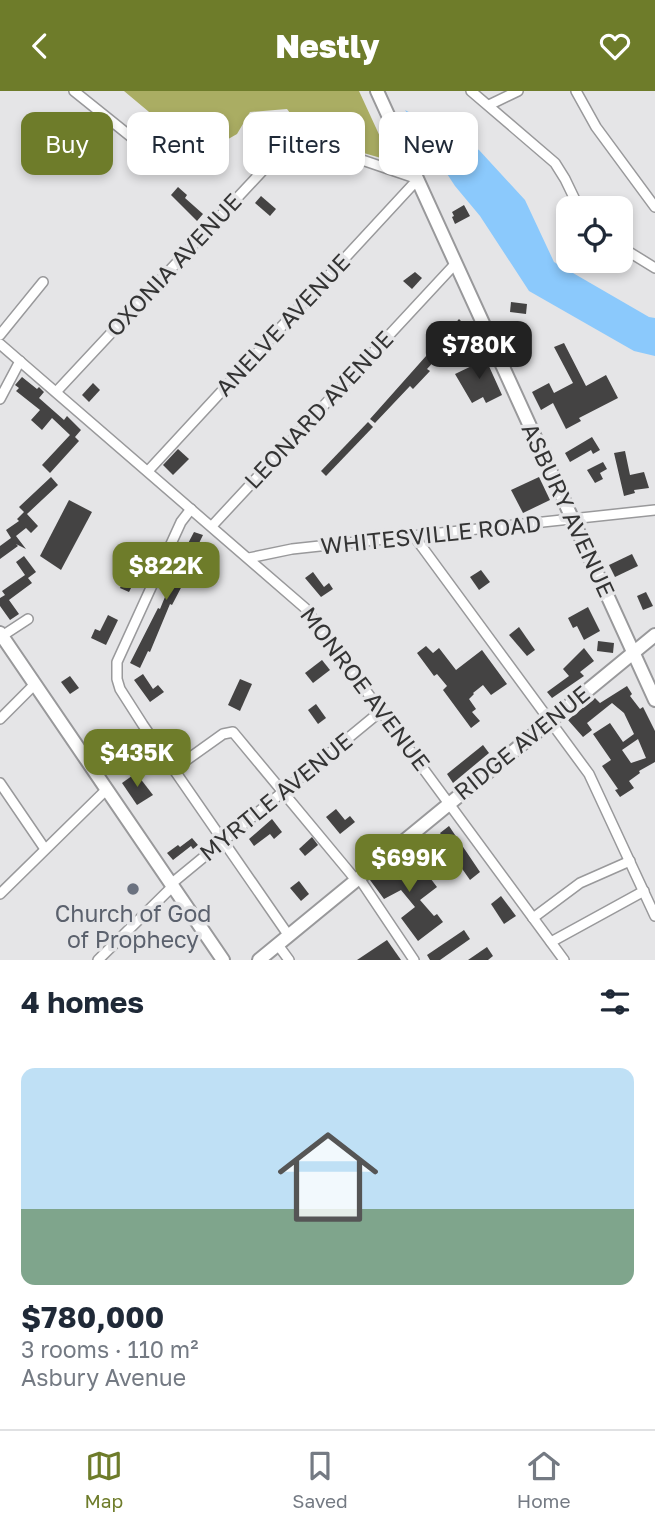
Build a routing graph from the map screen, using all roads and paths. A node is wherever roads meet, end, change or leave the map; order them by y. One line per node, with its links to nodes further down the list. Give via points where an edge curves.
1 (74, 91): 7 (street)
2 (377, 91): 8 (street, ASBURY AVENUE)
3 (518, 91): 6 (street)
4 (576, 91): 10 (street, via 596,127)
5 (472, 92): 6 (street)
6 (489, 105): 9 (street, via 555,163)
7 (127, 134)
8 (418, 179): 12 (street, ASBURY AVENUE); 18 (street, OXONIA AVENUE, via 321,146 298,145 281,151); 20 (street, ANELVE AVENUE)
9 (573, 196)
10 (655, 207)
11 (633, 254): 13 (street)
12 (456, 263): 23 (street, ASBURY AVENUE); 24 (street, LEONARD AVENUE)
13 (655, 268)
14 (43, 282): 15 (street)
15 (0, 335)
16 (0, 344): 17 (street, MONROE AVENUE)
17 (20, 361): 18 (street, MONROE AVENUE); 19 (street)
18 (56, 392): 20 (street, MONROE AVENUE)
19 (0, 399)
20 (148, 471): 21 (street, MONROE AVENUE)
21 (191, 509): 24 (street, MONROE AVENUE); 36 (street, via 117,661 120,689)
22 (655, 510): 23 (street, WHITESVILLE ROAD)
23 (573, 520): 25 (street, WHITESVILLE ROAD); 30 (street, ASBURY AVENUE)
24 (212, 526): 26 (street, MONROE AVENUE)
25 (414, 536): 26 (street, WHITESVILLE ROAD); 35 (street)
26 (249, 558): 33 (street, MONROE AVENUE, via 306,608)
27 (28, 619): 28 (street)
28 (1, 635): 31 (street)
29 (655, 635): 30 (street, RIDGE AVENUE)
30 (633, 652): 32 (street, ASBURY AVENUE); 35 (street, RIDGE AVENUE)
31 (35, 684): 34 (street); 38 (street)
32 (655, 700)
33 (381, 711): 39 (street, MYRTLE AVENUE); 40 (street, MONROE AVENUE)
34 (0, 719)
35 (549, 720): 40 (street, RIDGE AVENUE); 43 (street, via 594,783)
36 (174, 769): 39 (street, via 229,731); 41 (street)
37 (0, 783): 42 (street)
38 (107, 789): 42 (street); 45 (street)
39 (283, 791): 41 (street, MYRTLE AVENUE); 44 (street)
40 (449, 803): 44 (street, RIDGE AVENUE); 49 (street, MONROE AVENUE)
41 (223, 840): 45 (street, MYRTLE AVENUE); 50 (street)
42 (45, 849): 47 (street)
43 (630, 861): 46 (street); 49 (street, via 580,883)
44 (358, 879): 50 (street, RIDGE AVENUE); 57 (street)
45 (172, 885): 53 (street, MYRTLE AVENUE); 54 (street)
46 (644, 891): 48 (street); 51 (street)
47 (0, 894)
48 (655, 916)
49 (533, 918): 51 (street, MONROE AVENUE)
50 (289, 936): 52 (street, RIDGE AVENUE)
51 (551, 942): 58 (street, MONROE AVENUE)
52 (278, 944): 55 (street, RIDGE AVENUE); 56 (street)
53 (98, 960)
54 (223, 960)
55 (259, 960)
56 (289, 960)
57 (414, 960)
58 (564, 960)

